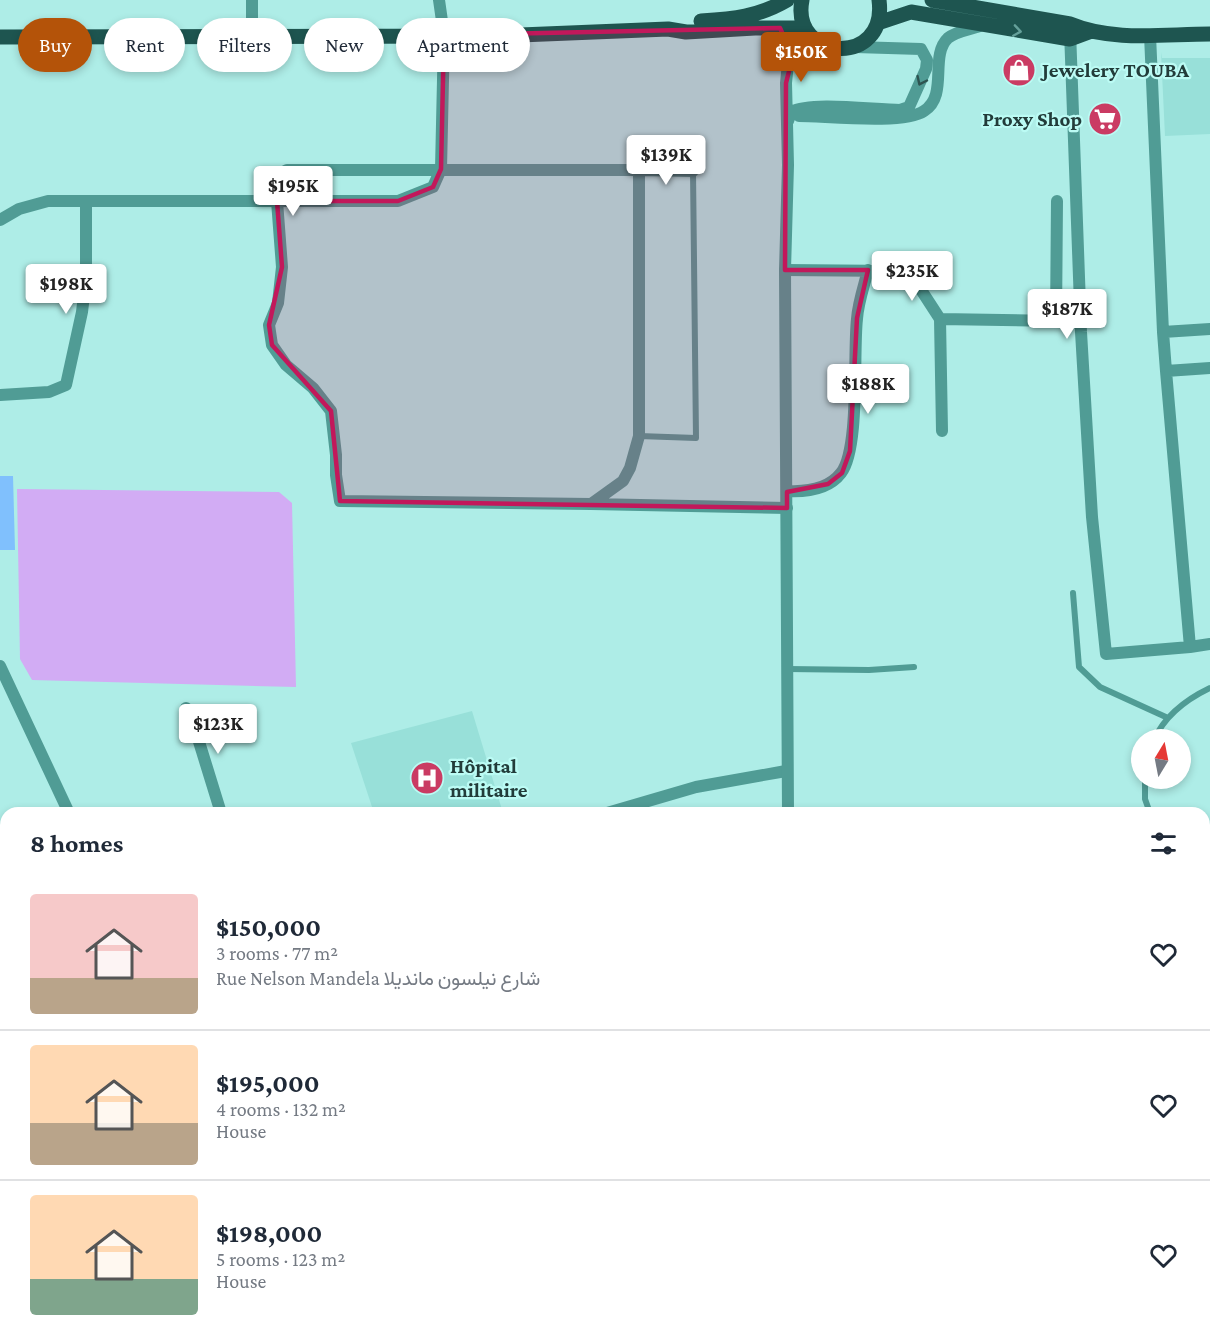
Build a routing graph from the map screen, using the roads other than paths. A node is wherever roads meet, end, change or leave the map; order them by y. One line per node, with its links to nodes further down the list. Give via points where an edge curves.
1 (252, 0): 7 (street)
2 (439, 0): 8 (street)
3 (787, 0): 13 (main road, via 755,15 683,23)
4 (802, 0): 12 (main road)
5 (879, 0): 9 (main road)
6 (932, 0): 14 (main road)
7 (252, 18)
8 (442, 18)
9 (878, 23): 10 (main road, via 911,12); 23 (main road, via 873,33)
10 (983, 25): 14 (main road, one-way to 14); 26 (street, via 949,37 944,44 938,85 923,111 904,118 796,116)
11 (780, 28): 12 (main road); 13 (main road, via 686,32); 24 (main road)
12 (805, 28): 22 (main road)
13 (668, 29): 15 (main road)
14 (1070, 31): 18 (main road); 49 (street, via 1081,332 1091,505 1106,654)
15 (530, 34)
16 (1210, 34): 18 (main road)
17 (396, 35): 20 (main road)
18 (1150, 35): 38 (street)
19 (197, 36): 21 (main road)
20 (292, 36)
21 (0, 37)
22 (822, 45): 23 (main road, via 838,49); 24 (street)
23 (855, 47): 26 (street, one-way to 26, via 921,49 927,60 926,69 909,107 798,108 791,112)
24 (793, 56): 26 (street, via 788,63 786,83)
25 (443, 72): 27 (street)
26 (787, 125): 34 (street)
27 (441, 169): 28 (street); 31 (street, via 433,187 398,201); 31 (street, via 287,170 278,175)
28 (639, 170): 29 (street); 43 (street)
29 (693, 171): 43 (lane, via 696,438)
30 (86, 201): 31 (street); 33 (street, via 48,201 19,208); 41 (street, via 86,278 66,385 49,392)
31 (277, 201): 45 (street, via 282,267 278,303 269,325 272,345 331,411 340,501)
32 (1057, 201): 36 (street, via 1056,321)
33 (0, 220)
34 (785, 270): 35 (street); 44 (street)
35 (868, 270): 36 (street, via 896,271 914,279); 44 (street, via 857,318 850,451 842,473 813,490)
36 (940, 319): 42 (street)
37 (1210, 328): 38 (street)
38 (1164, 332): 40 (street)
39 (1210, 368): 40 (street)
40 (1166, 371): 49 (street)
41 (0, 395)
42 (942, 431)
43 (639, 436): 45 (street, via 623,480)
44 (787, 491): 46 (street)
45 (591, 504): 46 (street)
46 (787, 508): 52 (street)
47 (1072, 593): 55 (lane, via 1079,667 1100,687)
48 (1210, 644): 49 (street)
49 (1190, 647)
50 (0, 666): 59 (street)
51 (914, 668): 52 (lane)
52 (787, 669): 57 (street)
53 (1210, 688): 55 (lane, via 1192,696)
54 (186, 708): 60 (street)
55 (1168, 718): 56 (lane)
56 (1161, 729)
57 (786, 771): 61 (street, via 696,787); 62 (street)
58 (1145, 789): 63 (lane)
59 (66, 807)
60 (218, 807)
61 (628, 807)
62 (788, 807)
63 (1148, 807)

